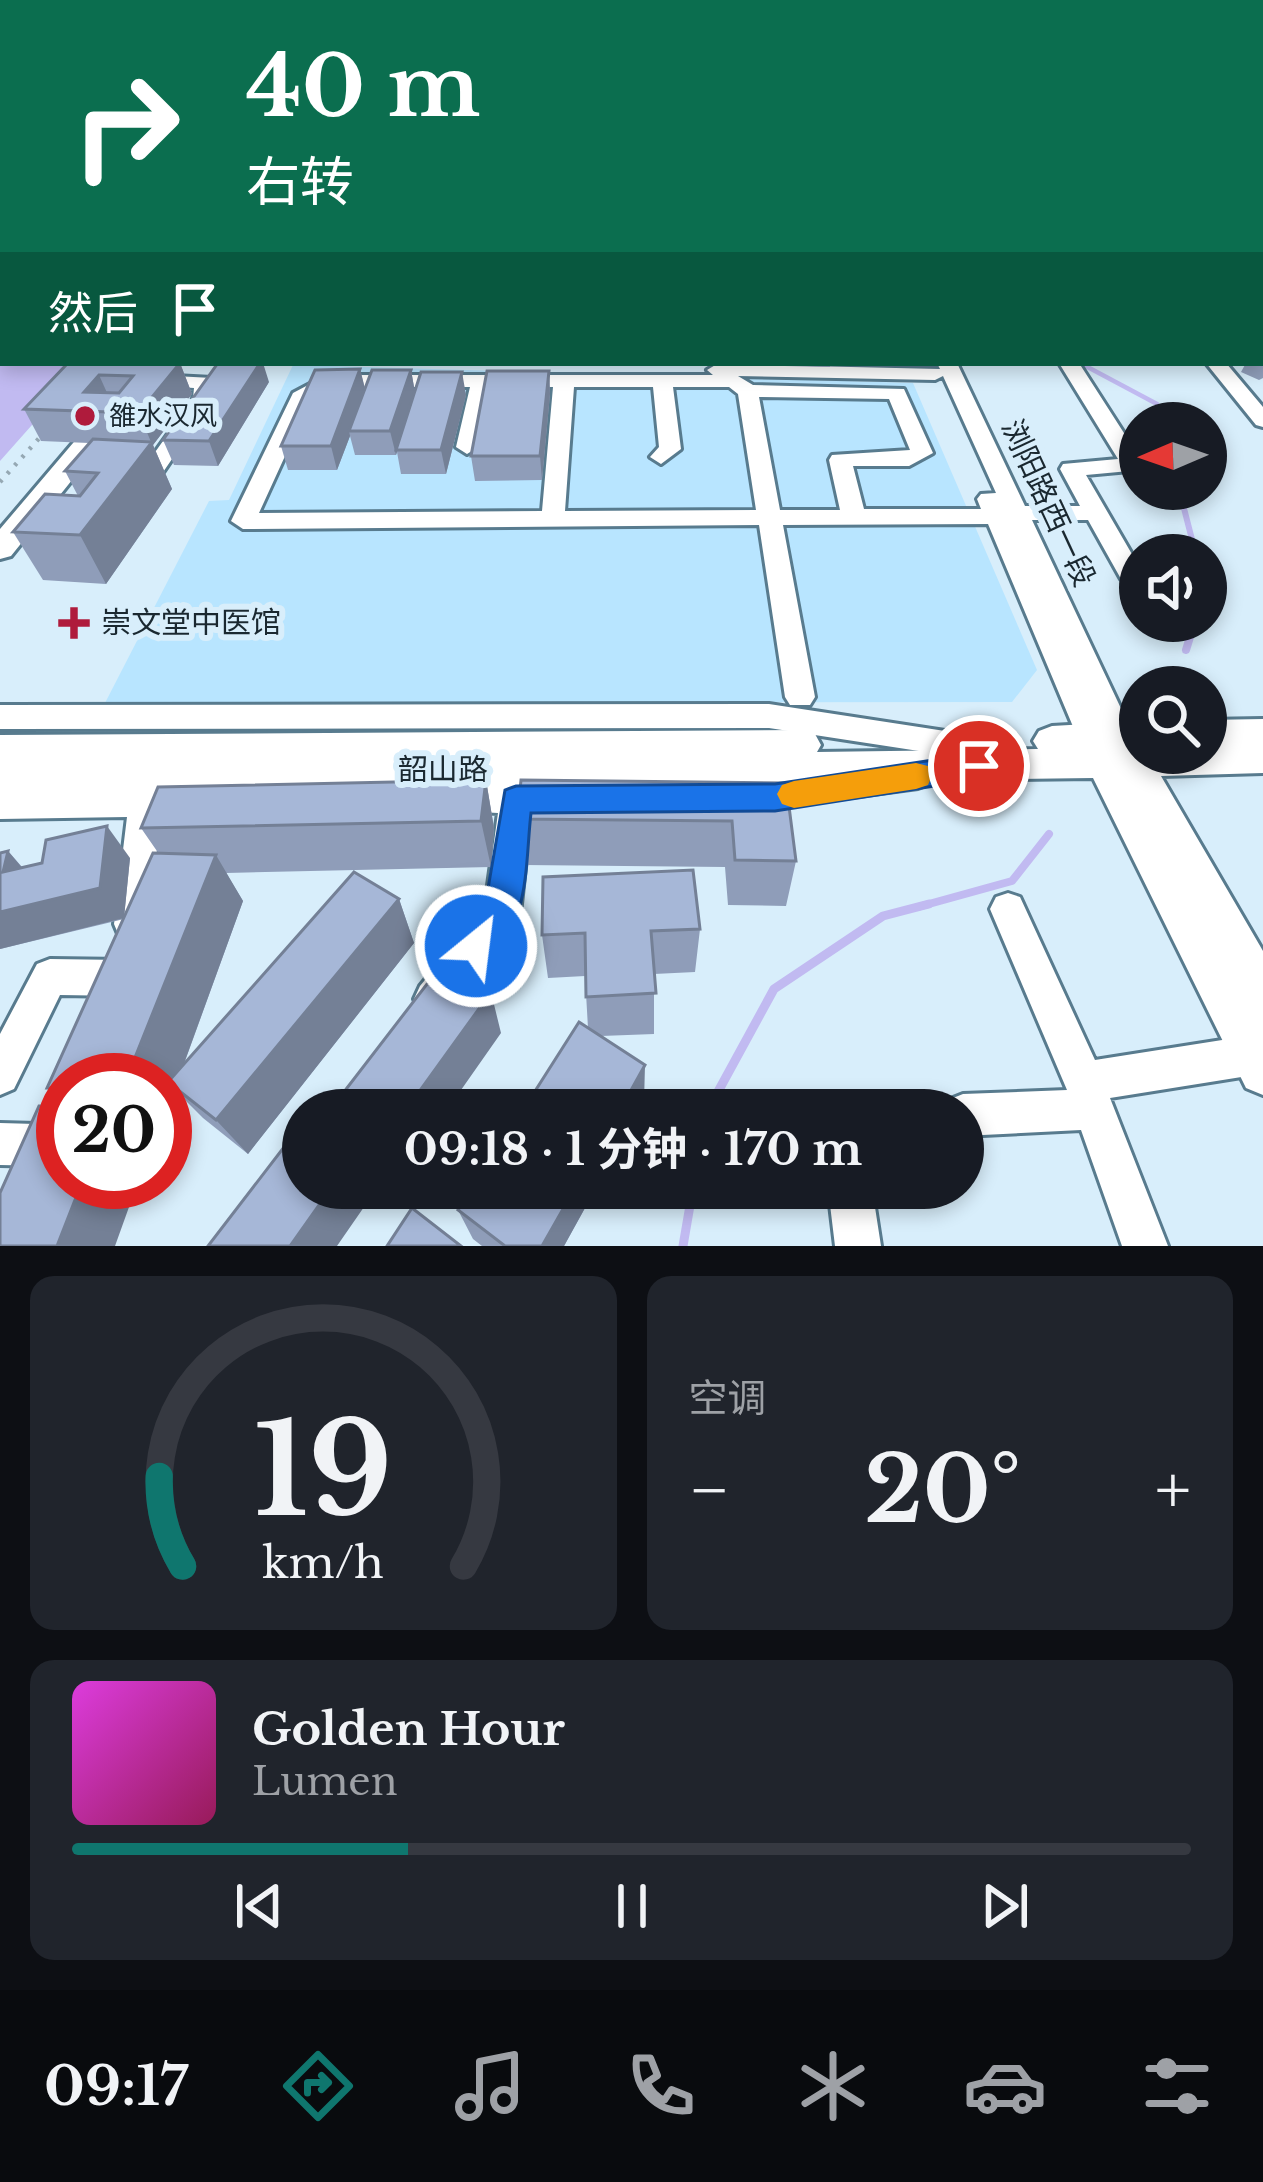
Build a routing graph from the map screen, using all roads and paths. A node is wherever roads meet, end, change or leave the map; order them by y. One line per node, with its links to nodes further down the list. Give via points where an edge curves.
1 (638, 366): 4 (street); 7 (street)
2 (1071, 366): 18 (street, via 1133,465 1070,469)
3 (1218, 366): 11 (street)
4 (848, 367): 5 (street)
5 (937, 367): 17 (street)
6 (147, 372): 15 (main road); 15 (street, via 205,382 203,399 149,476)
7 (490, 373): 8 (street); 13 (street); 21 (street, via 327,381 304,393 243,521)
8 (564, 381): 9 (street); 21 (street)
9 (662, 381): 10 (street, via 733,381); 14 (street, via 670,449)
10 (748, 391): 19 (street); 20 (street, via 897,393 922,454 840,460)
11 (1263, 421)
12 (44, 432): 16 (path)
13 (467, 447)
14 (661, 457)
15 (84, 475): 22 (main road)
16 (0, 482)
17 (1006, 514): 18 (street); 20 (street); 28 (street)
18 (1096, 514): 23 (street)
19 (771, 517): 20 (street); 21 (street); 24 (street)
20 (854, 517)
21 (554, 519)
22 (0, 549)
23 (1119, 554)
24 (800, 698)
25 (0, 717): 30 (street, via 769,716)
26 (1263, 734): 27 (main road)
27 (1227, 735)
28 (1118, 746): 30 (main road, 韶山路); 32 (main road, 韶山路); 39 (main road); 42 (main road)
29 (0, 750): 31 (main road)
30 (969, 756): 31 (main road, 韶山路); 34 (street, via 775,797)
31 (348, 758): 33 (main road)
32 (1263, 758)
33 (0, 777)
34 (516, 800): 35 (street); 41 (street, via 502,913)
35 (146, 803): 36 (street); 38 (street)
36 (0, 805)
37 (1008, 909): 44 (street)
38 (123, 978): 40 (street); 43 (street, via 50,977)
39 (1263, 995)
40 (104, 1019)
41 (416, 1020)
42 (1259, 1063): 44 (street)
43 (0, 1075)
44 (1089, 1096): 45 (street); 50 (street)
45 (984, 1112)
46 (0, 1144): 47 (street)
47 (36, 1145)
48 (853, 1209): 49 (street)
49 (858, 1246)
50 (1145, 1246)

